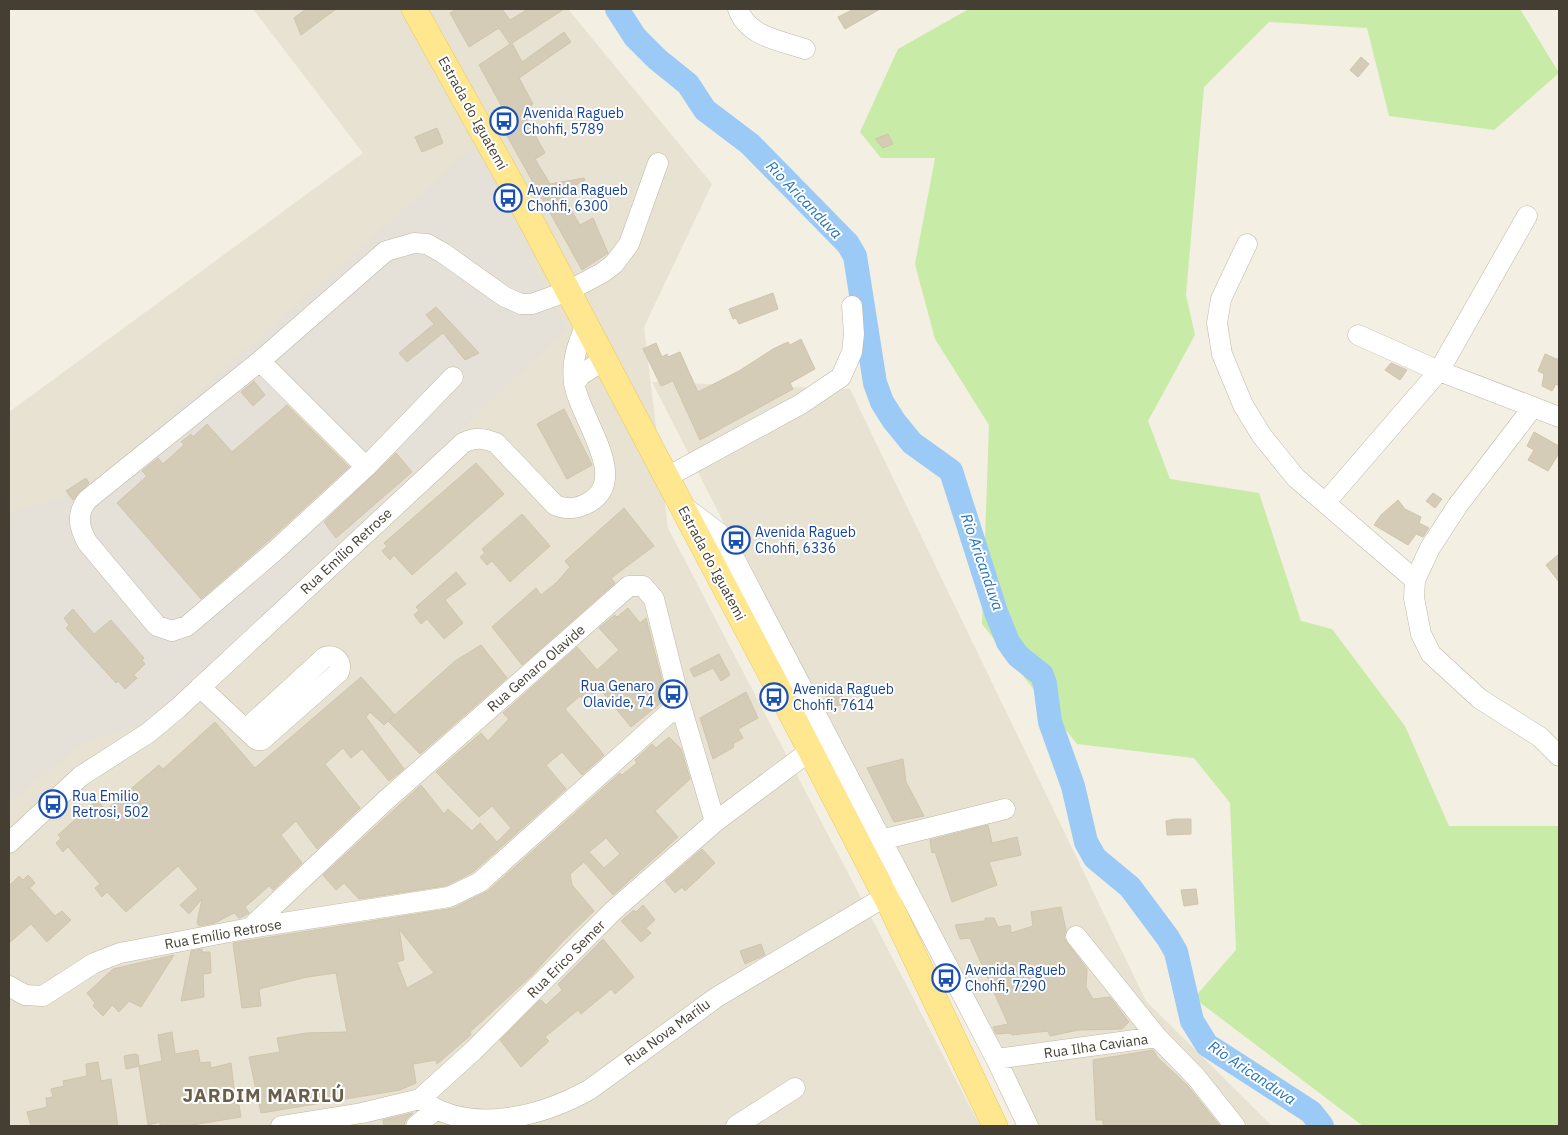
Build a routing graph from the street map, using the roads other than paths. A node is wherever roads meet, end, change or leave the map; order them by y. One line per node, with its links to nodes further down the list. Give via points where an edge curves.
1 (414, 9): 7 (main road, Estrada do Iguatemi)
2 (738, 9): 3 (street, via 747,26 757,33)
3 (805, 49)
4 (658, 163): 7 (street, via 629,244 614,264)
5 (1527, 216): 13 (street)
6 (1247, 244): 20 (street, via 1219,308 1217,323 1222,354 1244,405 1262,436 1296,478)
7 (568, 292): 9 (main road, Estrada do Iguatemi); 12 (street, via 532,304 521,304 505,297 427,244 400,246 386,251)
8 (852, 306): 19 (street, via 852,352 841,377 801,404)
9 (586, 324): 11 (main road, Estrada do Iguatemi); 15 (street, Rua Emílio Retrose, via 575,351 572,366)
10 (1358, 335): 13 (street)
11 (605, 358): 15 (street, via 580,375); 19 (main road, Estrada do Iguatemi)
12 (260, 361): 18 (street); 18 (street, via 95,493 80,509 80,529 87,542 157,626 172,630 198,619)
13 (1439, 371): 16 (street); 20 (street)
14 (453, 376): 18 (street)
15 (574, 384): 22 (street, Rua Emílio Retrose, via 579,404 605,463 605,484 592,500 571,509 555,505 496,443 473,438 463,443 406,494)
16 (1533, 407): 17 (street); 21 (street, via 1458,505 1430,548)
17 (1559, 414)
18 (366, 467)
19 (667, 477): 26 (main road, Estrada do Iguatemi)
20 (1325, 503): 21 (street)
21 (1415, 580): 25 (street, via 1416,616 1431,654 1480,699)
22 (200, 687): 24 (street); 31 (street, Rua Emílio Retrose, via 148,733 81,776)
23 (680, 702): 29 (street, Rua Genaro Olavide); 33 (street, Rua Emílio Retrose, via 480,882 464,891 432,900); 33 (street, Rua Genaro Olavide, via 654,599 643,586 629,586 386,800)
24 (246, 729): 24 (street, via 257,740 268,737 339,672 340,663 332,656 325,657)
25 (1550, 738): 27 (street)
26 (819, 745): 29 (street, Rua Erico Semer); 30 (street); 32 (main road, Estrada do Iguatemi)
27 (1559, 756)
28 (1005, 810): 30 (street)
29 (715, 822): 39 (street, Rua Erico Semer, via 614,910 473,1052)
30 (882, 840): 32 (street)
31 (9, 843)
32 (895, 891): 37 (street); 40 (street, Rua Nova Marilu, via 717,997 588,1090 518,1118); 44 (main road, Estrada do Iguatemi)
33 (250, 928): 35 (street, Rua Emílio Retrose, via 106,957 43,996 25,995)
34 (1076, 936): 36 (street, Rua Ilha Caviana)
35 (9, 986)
36 (1156, 1037): 37 (street, Rua Ilha Caviana); 46 (street, via 1196,1077)
37 (996, 1059): 45 (street)
38 (795, 1088): 43 (street)
39 (427, 1105): 40 (street, Rua Nova Marilu, via 454,1119); 41 (street, Rua Erico Semer); 42 (street)
40 (484, 1125)
41 (281, 1126)
42 (416, 1126)
43 (736, 1126)
44 (995, 1126)
45 (1028, 1126)
46 (1235, 1126)

